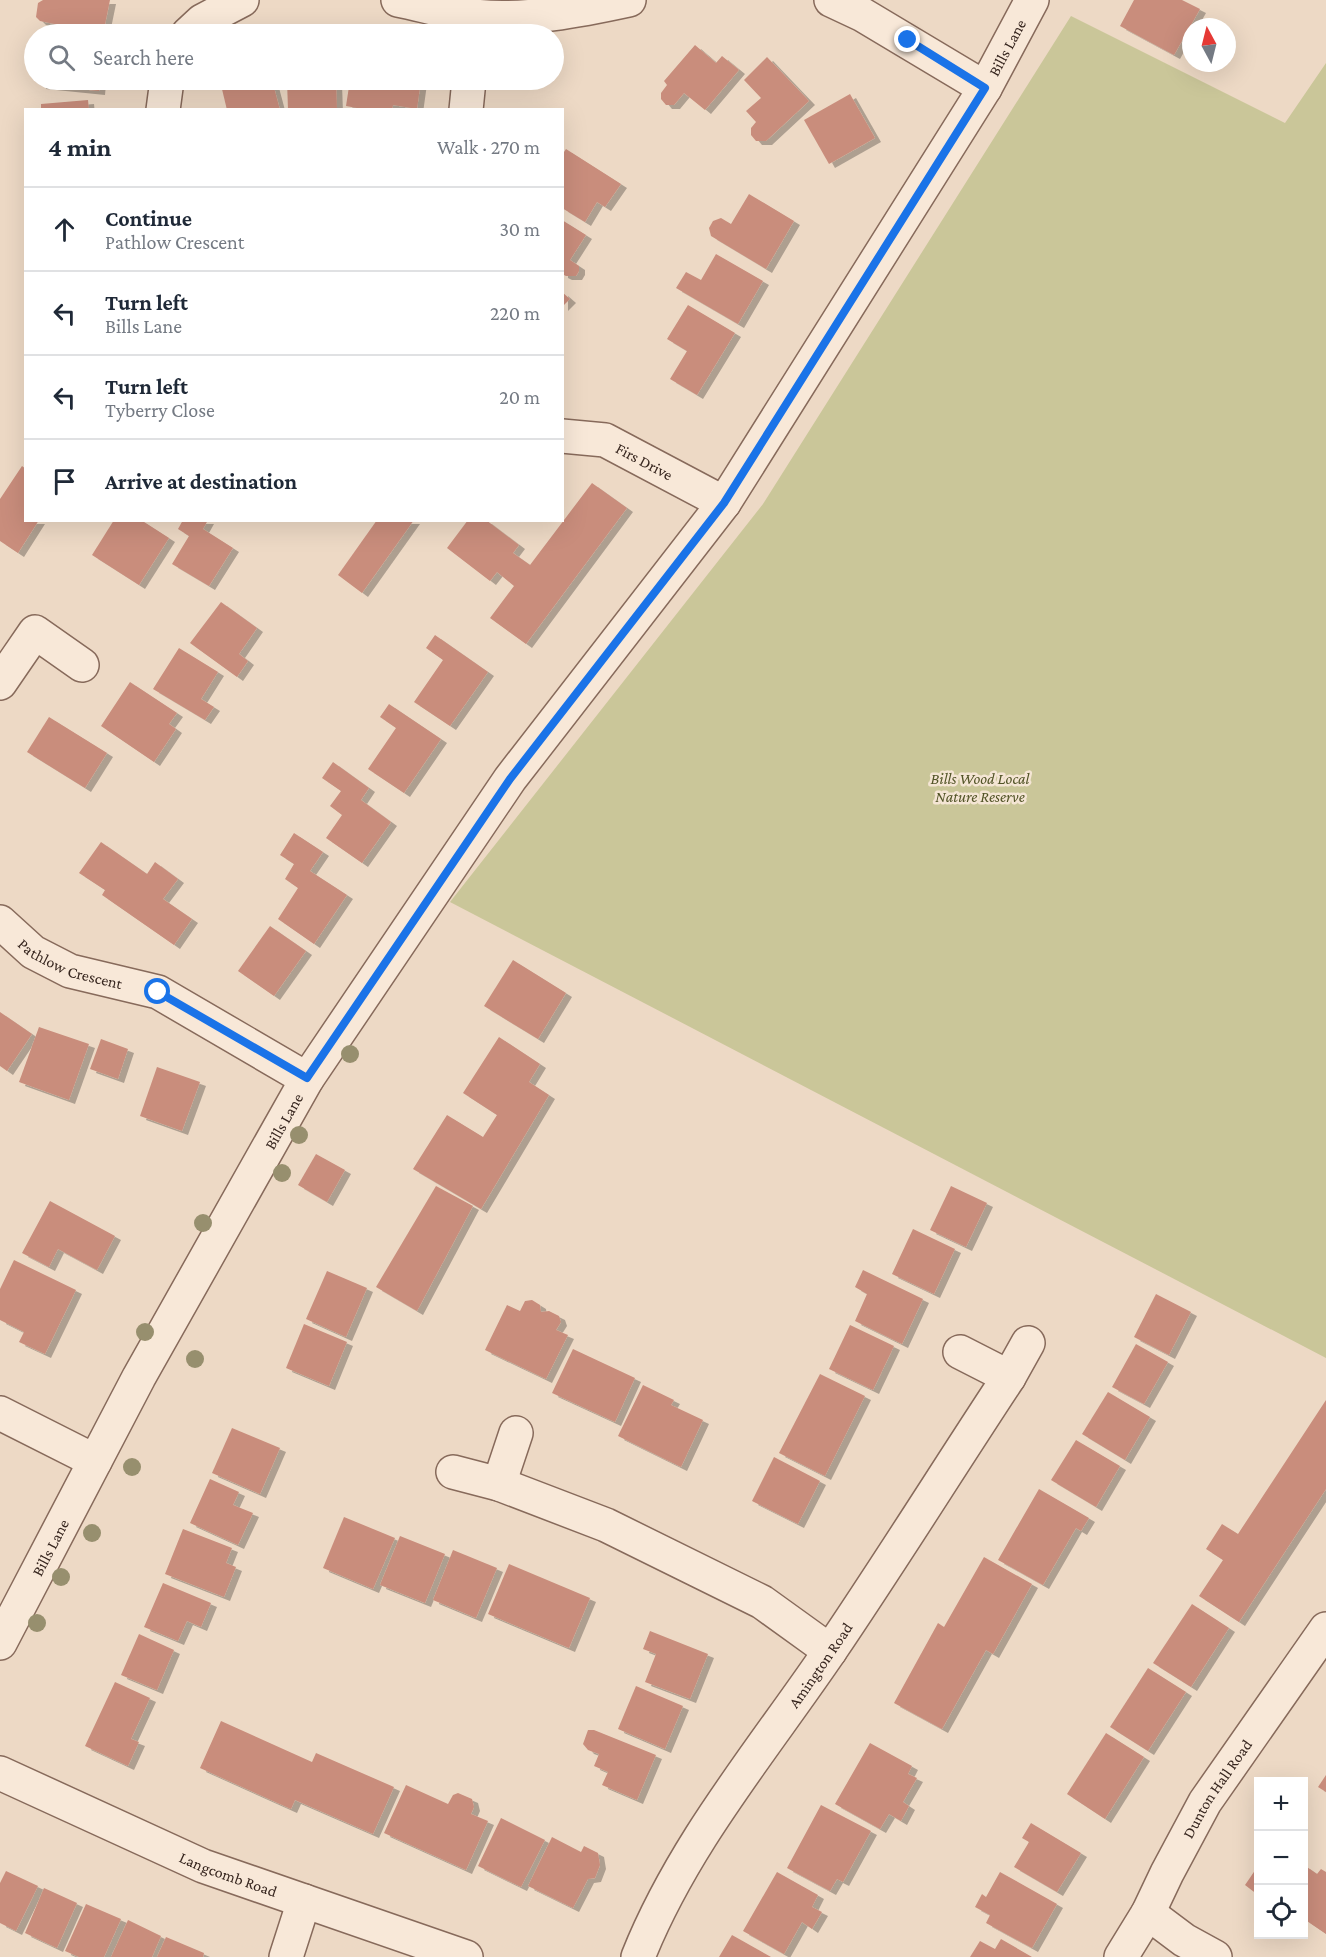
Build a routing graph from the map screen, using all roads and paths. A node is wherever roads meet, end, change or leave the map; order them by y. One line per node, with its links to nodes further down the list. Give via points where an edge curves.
1 (242, 0): 6 (street)
2 (398, 0): 7 (street)
3 (629, 0): 8 (street)
4 (831, 0): 9 (street)
5 (1032, 0): 9 (street, Bills Lane)
6 (199, 24)
7 (471, 24)
8 (482, 24)
9 (985, 88): 15 (street, Bills Lane)
10 (166, 90): 12 (street)
11 (468, 90): 13 (street)
12 (163, 108)
13 (466, 108)
14 (564, 436): 15 (street, Firs Drive, via 605,440)
15 (724, 503): 19 (street, Bills Lane, via 510,779)
16 (82, 665): 17 (street, via 35,632)
17 (0, 683)
18 (0, 922): 19 (street, Pathlow Crescent, via 33,952 70,970 158,992)
19 (307, 1078): 25 (street, Bills Lane)
20 (1028, 1343): 22 (street, Amington Road)
21 (960, 1352): 22 (street)
22 (1009, 1377): 30 (street, Amington Road)
23 (0, 1413): 25 (street)
24 (516, 1433): 27 (street)
25 (95, 1461): 29 (street, Bills Lane)
26 (453, 1472): 27 (street)
27 (499, 1484): 30 (street, via 606,1525 762,1602)
28 (1326, 1629): 33 (street, Dunton Hall Road, via 1206,1802)
29 (0, 1643)
30 (830, 1651): 36 (street, Amington Road, via 704,1828 652,1923)
31 (0, 1773): 32 (street, Langcomb Road, via 203,1866)
32 (304, 1901): 34 (street); 35 (street, Langcomb Road)
33 (1148, 1913): 37 (street, Dunton Hall Road); 38 (street)
34 (286, 1957)
35 (466, 1957)
36 (638, 1957)
37 (1121, 1957)
38 (1215, 1957)

